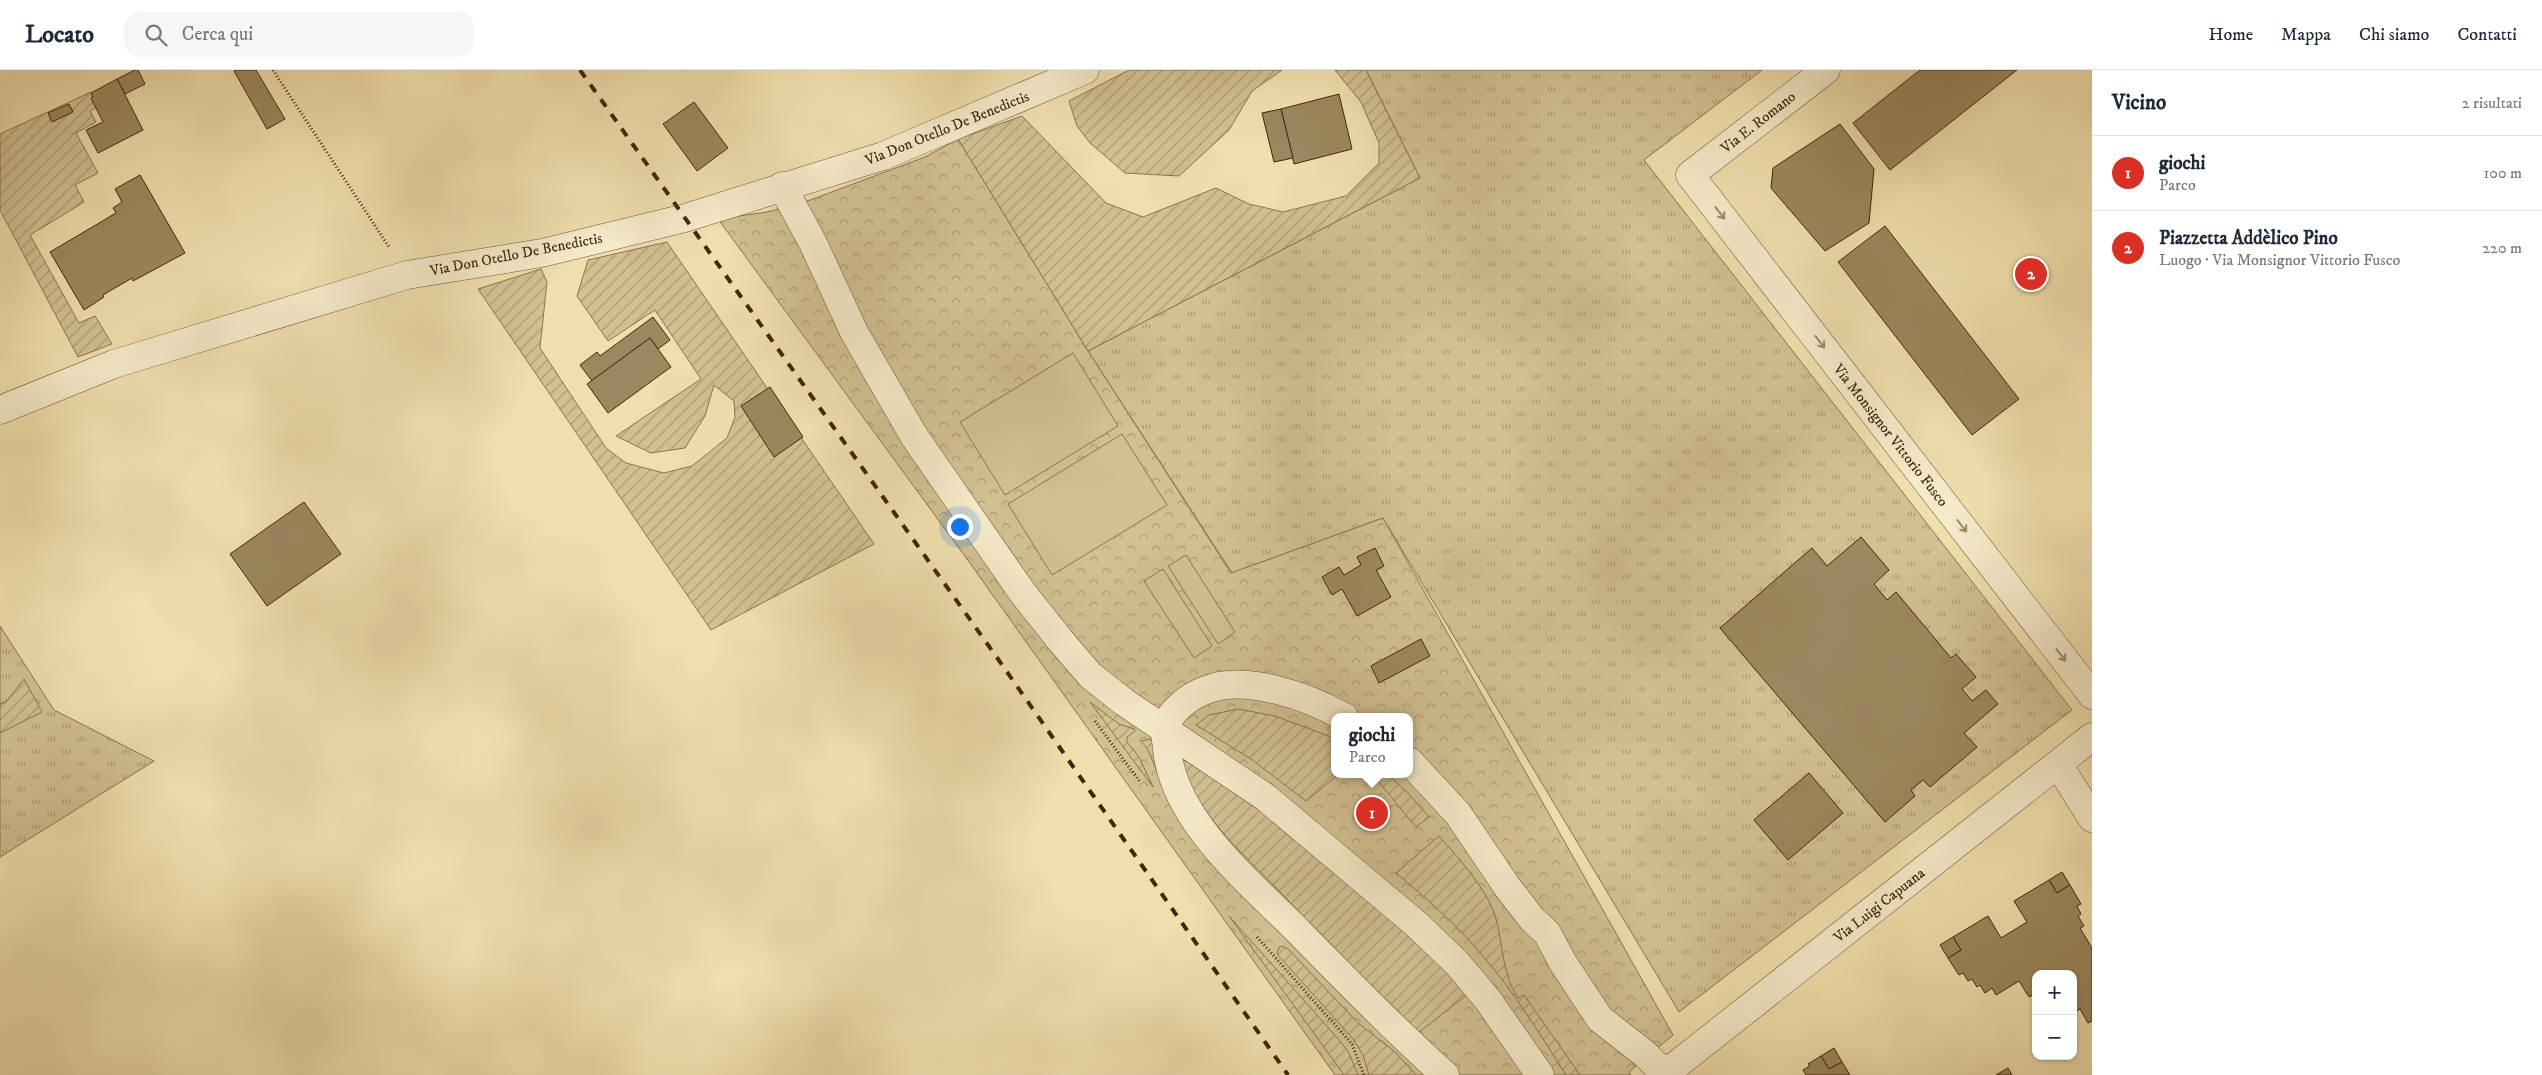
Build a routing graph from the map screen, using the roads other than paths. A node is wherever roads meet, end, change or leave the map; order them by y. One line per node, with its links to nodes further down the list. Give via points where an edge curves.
1 (1085, 70): 4 (street, Via Don Otello De Benedictis, via 883,156)
2 (1826, 70): 3 (street, Via E. Romano)
3 (1690, 175): 6 (street, Via Monsignor Vittorio Fusco, one-way to 6)
4 (782, 186): 5 (street, Via Don Otello De Benedictis, via 685,218 551,250 407,275 114,364); 8 (street, via 880,379 962,507 1022,592 1090,675)
5 (0, 410)
6 (2092, 695)
7 (1336, 713): 8 (street, via 1280,692 1254,686 1227,685 1207,689 1191,698 1173,713)
8 (1165, 731): 14 (street, via 1169,769 1190,812 1206,833 1360,995); 15 (street, via 1265,797 1415,923 1456,962 1488,1000)
9 (2092, 737): 10 (street, Via Luigi Capuana)
10 (2058, 764): 12 (street); 13 (street, Via Luigi Capuana)
11 (1413, 765): 13 (street, via 1458,814 1508,888 1547,933 1600,1019)
12 (2092, 818)
13 (1665, 1074)
14 (1445, 1075)
15 (1540, 1075)

